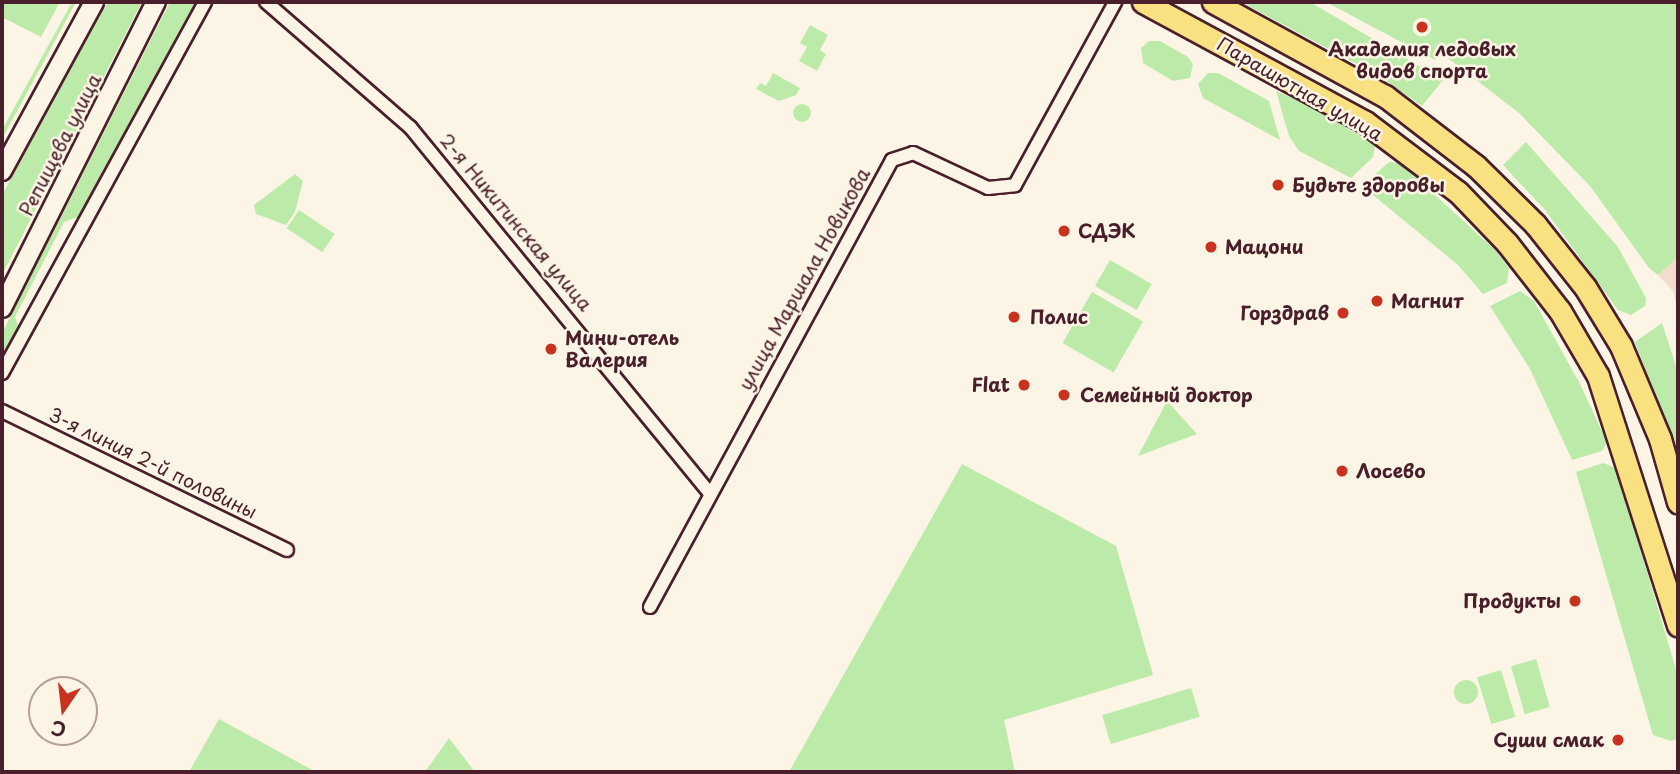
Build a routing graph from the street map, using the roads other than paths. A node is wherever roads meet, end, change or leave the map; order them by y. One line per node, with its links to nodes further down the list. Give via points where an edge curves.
1 (94, 2): 8 (main road, Репищева улица)
2 (156, 2): 9 (main road, Репищева улица)
3 (205, 2): 10 (street)
4 (266, 2): 12 (street, 2-я Никитинская улица, via 411,127)
5 (1115, 2): 12 (street, улица Маршала Новикова, via 1014,185 988,188 913,153 892,160)
6 (1143, 2): 16 (main road, Парашютная улица, via 1365,122 1458,192 1507,243 1560,311 1598,376)
7 (1213, 2): 13 (main road, Парашютная улица, via 1385,96 1476,166 1535,224 1586,287 1621,346 1660,439)
8 (2, 171)
9 (2, 308)
10 (2, 373)
11 (2, 411): 14 (street, 3-я линия 2-й половины)
12 (710, 493): 15 (street, улица Маршала Новикова)
13 (1678, 502)
14 (287, 550)
15 (650, 607)
16 (1678, 625)

